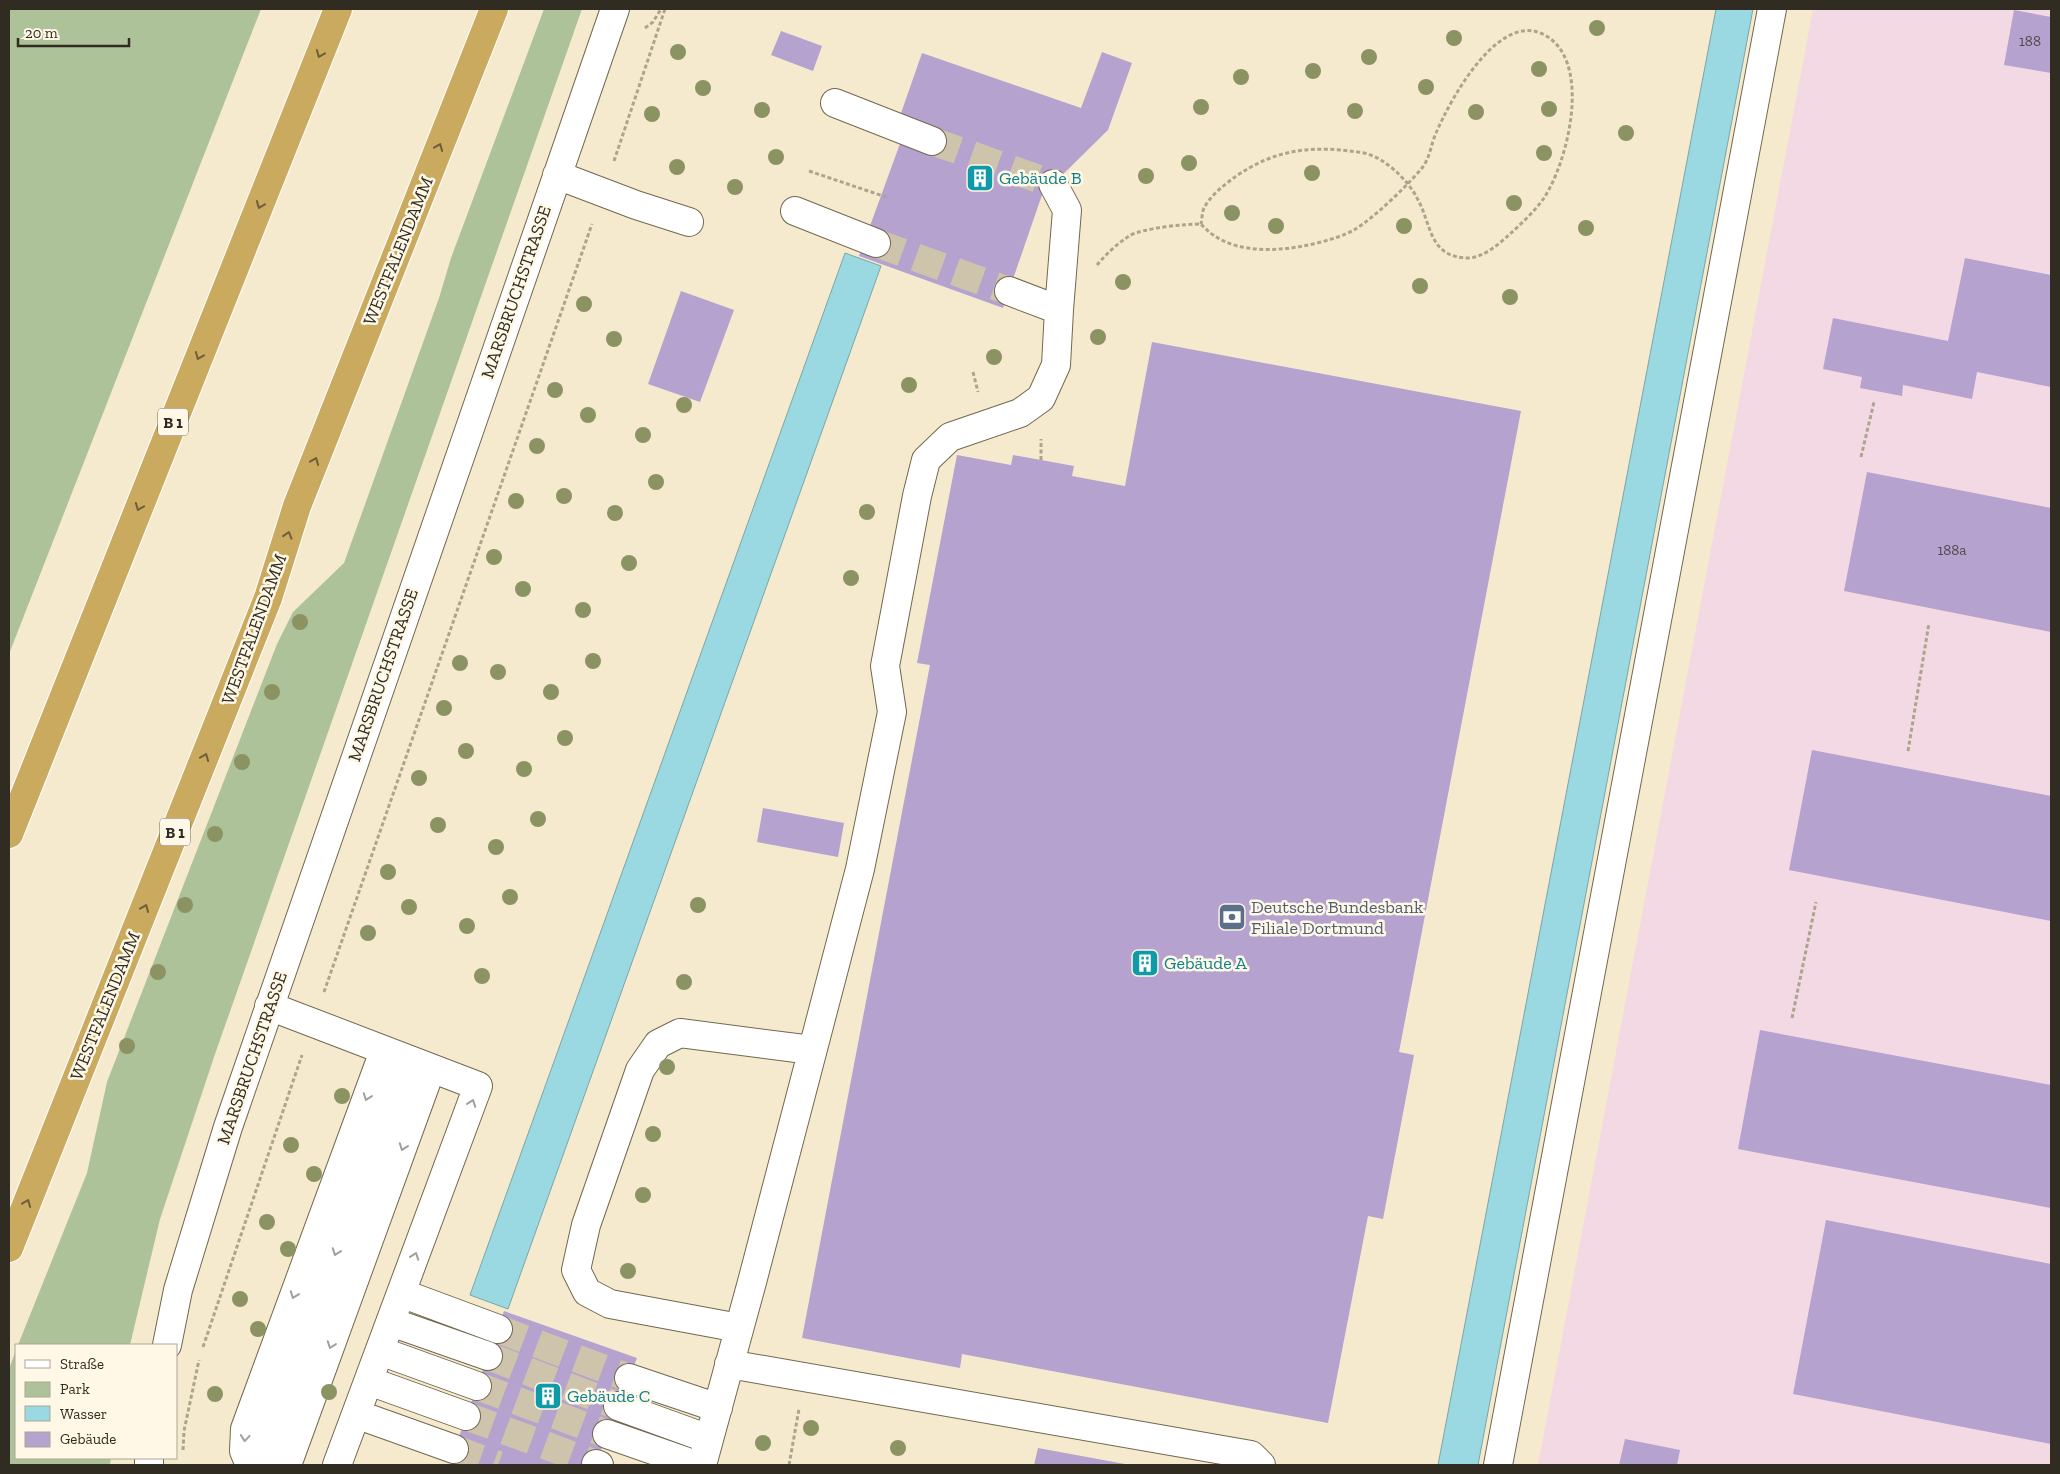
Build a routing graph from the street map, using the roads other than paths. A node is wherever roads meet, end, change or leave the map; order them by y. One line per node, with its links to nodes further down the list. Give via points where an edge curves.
1 (338, 9): 14 (highway, B 1, one-way to 14)
2 (494, 9): 19 (highway, WESTFALENDAMM / B 1, one-way to 2, via 268,598 297,506)
3 (615, 9): 7 (street, MARSBRUCHSTRASSE)
4 (1772, 9): 45 (street)
5 (834, 103): 6 (street)
6 (932, 141)
7 (557, 175): 10 (street); 15 (street, MARSBRUCHSTRASSE)
8 (1053, 184): 13 (street, via 1067,210)
9 (795, 211): 11 (street)
10 (689, 222)
11 (876, 243)
12 (1008, 291): 13 (street)
13 (1059, 310): 16 (street, via 1056,365 1041,398 1020,413 950,437 926,460 916,496 884,666 892,712 860,869)
14 (9, 834)
15 (269, 1006): 17 (street); 24 (street, MARSBRUCHSTRASSE, via 178,1290)
16 (812, 1050): 22 (street); 22 (street, via 680,1033 658,1044 640,1070 586,1225 576,1270 587,1292 610,1304)
17 (394, 1055): 18 (street); 38 (street, one-way to 38, via 245,1429 244,1451); 39 (street, one-way to 39)
18 (431, 1069): 20 (street, one-way to 18, via 478,1086); 40 (street, one-way to 40)
19 (9, 1248)
20 (401, 1294): 21 (street); 23 (street)
21 (391, 1322): 25 (street); 26 (street)
22 (739, 1328): 27 (street)
23 (498, 1329)
24 (166, 1344)
25 (380, 1351): 29 (street); 30 (street)
26 (488, 1356)
27 (729, 1364): 32 (street); 44 (street, via 1251,1456)
28 (629, 1378): 32 (street)
29 (369, 1381): 33 (street); 34 (street)
30 (477, 1386)
31 (618, 1406): 36 (street)
32 (718, 1408): 36 (street)
33 (356, 1414): 37 (street); 41 (street)
34 (466, 1416)
35 (607, 1434): 42 (street)
36 (709, 1439): 43 (street)
37 (454, 1449)
38 (250, 1465)
39 (259, 1465)
40 (287, 1465)
41 (337, 1465)
42 (696, 1465)
43 (702, 1465)
44 (1261, 1465)
45 (1498, 1465)

